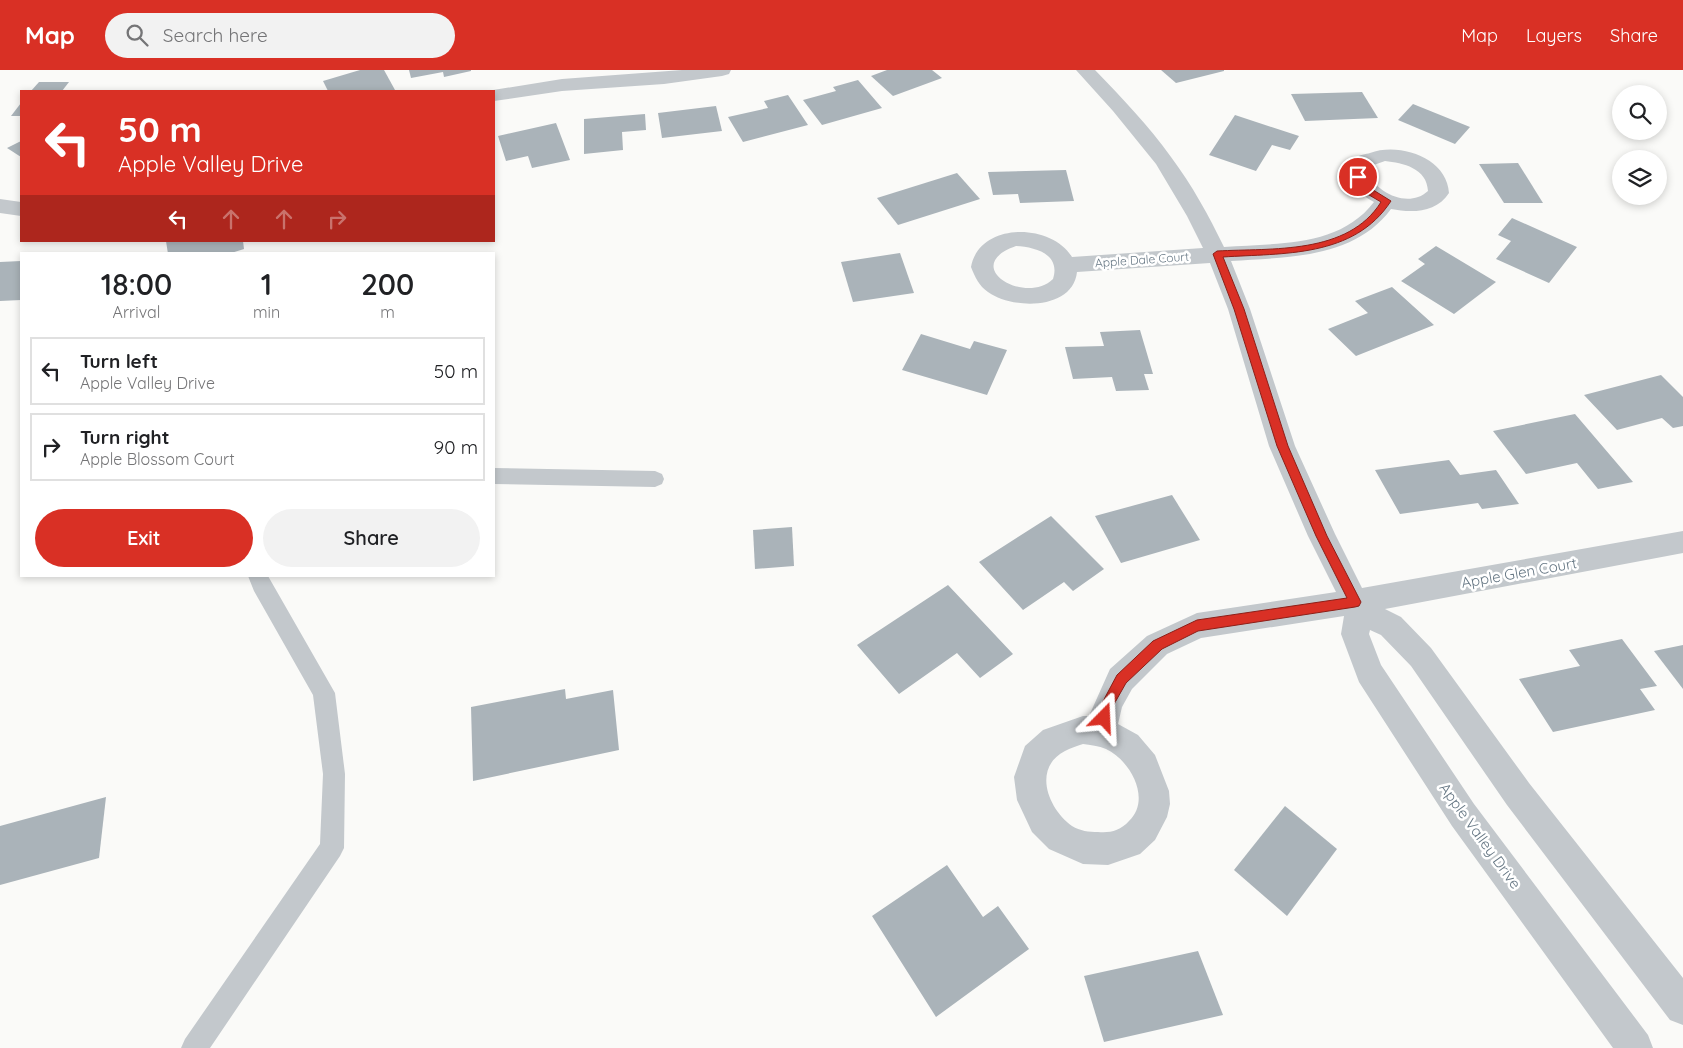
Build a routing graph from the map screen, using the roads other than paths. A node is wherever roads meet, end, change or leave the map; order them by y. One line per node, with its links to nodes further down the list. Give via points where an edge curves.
1 (722, 70): 3 (street, via 664,78 562,85)
2 (1085, 70): 7 (street, via 1120,106 1164,161)
3 (495, 95)
4 (1386, 201): 7 (street, Apple Dale Court, via 1366,225 1329,243 1301,249)
5 (0, 206): 6 (street)
6 (20, 209)
7 (1217, 254): 8 (street, Apple Dale Court); 13 (street, via 1239,309 1282,446)
8 (1067, 265)
9 (495, 476): 10 (lane)
10 (655, 479)
11 (1683, 542): 13 (street, Apple Glen Court)
12 (258, 577): 16 (lane, via 324,694 334,774 332,848)
13 (1357, 606): 14 (street, Apple Glen Court, via 1197,626 1158,645 1122,679 1108,705); 15 (street, via 1391,626 1421,657 1523,801); 17 (street, Apple Valley Drive, via 1355,634 1361,654 1389,704 1464,815)
14 (1100, 732)
15 (1683, 1007)
16 (194, 1048)
17 (1635, 1048)

